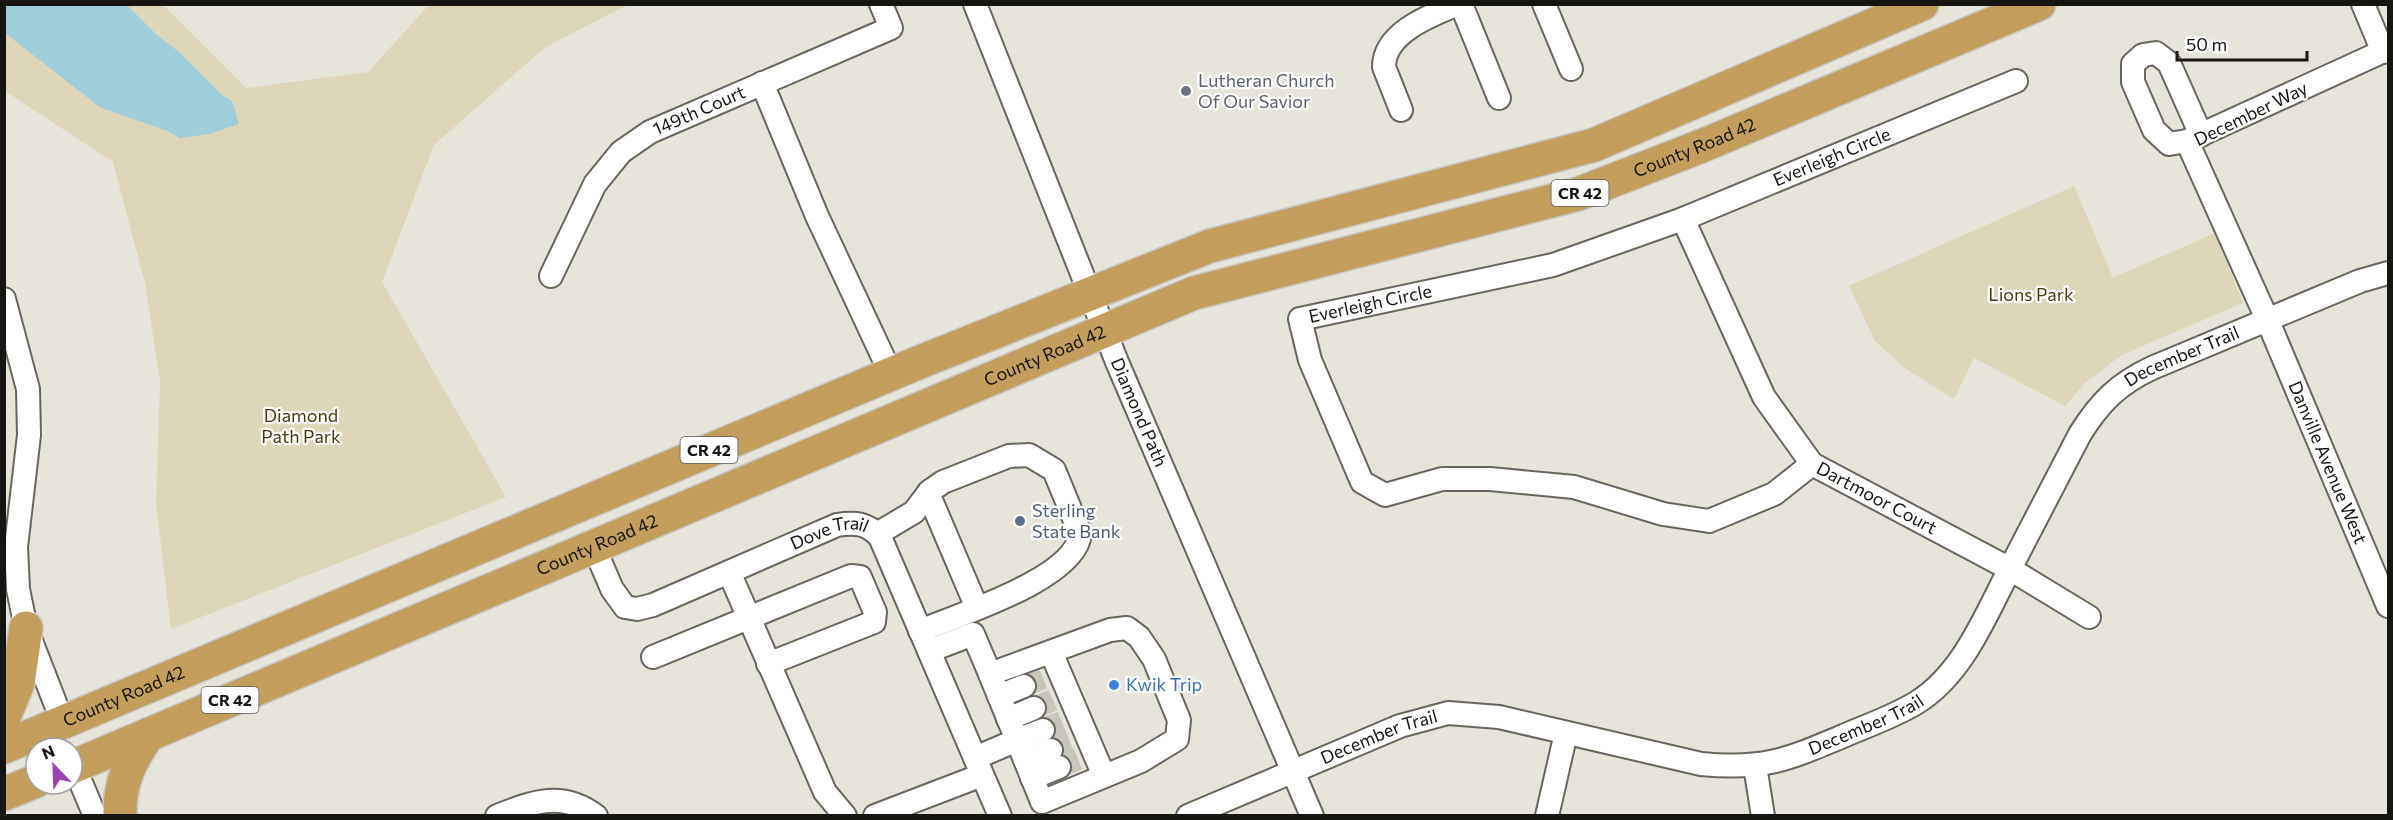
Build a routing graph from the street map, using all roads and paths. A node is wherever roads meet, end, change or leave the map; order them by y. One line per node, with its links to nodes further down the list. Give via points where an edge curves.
1 (880, 4): 11 (street, 149th Court, via 891,28)
2 (975, 4): 17 (street, Diamond Path)
3 (1460, 4): 12 (street); 13 (street, via 1413,24 1388,51 1384,67)
4 (1544, 4): 9 (street)
5 (1922, 4): 17 (highway, County Road 42 / CR 42, via 1593,145 1210,246)
6 (2039, 4): 20 (highway, County Road 42 / CR 42, via 1578,194 1194,293)
7 (2363, 4): 8 (street)
8 (2387, 47): 19 (street, December Way, via 2194,138)
9 (1571, 69)
10 (2016, 81): 14 (street, Everleigh Circle)
11 (762, 83): 16 (street, 149th Court, via 650,132 621,152 595,184); 21 (street)
12 (1499, 98)
13 (1401, 110)
14 (1683, 219): 22 (street, Dartmoor Court, via 1764,397); 22 (street, Everleigh Circle, via 1553,265 1300,319 1310,360 1362,482 1385,495 1442,479 1574,487 1663,514 1709,520 1774,494)
15 (2388, 273): 19 (street, December Trail)
16 (551, 276)
17 (1090, 294): 20 (street, Diamond Path); 21 (highway, County Road 42 / CR 42)
18 (4, 299): 28 (street, via 28,389 29,435)
19 (2267, 319): 26 (street, December Trail, via 2129,379 2110,394 2080,434); 29 (street, Danville Avenue West)
20 (1105, 331): 25 (highway, County Road 42 / CR 42); 53 (street, Diamond Path)
21 (891, 374): 41 (highway, County Road 42 / CR 42)
22 (1812, 464): 26 (street, Dartmoor Court)
23 (928, 493): 24 (street, via 914,512); 30 (street); 30 (street, via 944,482 1009,456 1029,455 1054,470 1080,533 1080,543 1057,568 1032,585)
24 (877, 534): 27 (street, Dove Trail, via 863,524 837,525); 34 (street, Dove Trail)
25 (594, 548): 27 (street, Dove Trail, via 612,589 625,607 653,605); 44 (highway, County Road 42 / CR 42)
26 (2010, 569): 32 (street, Dartmoor Court); 51 (street, December Trail, via 1956,665 1917,703 1800,754)
27 (729, 572): 31 (street)
28 (11, 592): 33 (street)
29 (2388, 606)
30 (977, 608): 34 (street)
31 (747, 617): 35 (street); 36 (street); 36 (street, via 851,576 860,577 875,612 874,622)
32 (2089, 617)
33 (26, 628): 42 (highway, via 18,683); 45 (street)
34 (925, 641): 38 (street, via 973,634); 52 (street, Dove Trail)
35 (653, 657)
36 (768, 664): 60 (street, via 825,792)
37 (1044, 672): 38 (street); 39 (street); 40 (street); 54 (street, via 1110,630 1126,628 1139,637 1154,659 1179,720 1177,739 1141,761)
38 (990, 674): 39 (street)
39 (999, 696): 49 (street)
40 (1052, 701): 46 (street); 49 (street)
41 (111, 703): 45 (highway, County Road 42 / CR 42); 48 (highway)
42 (4, 717)
43 (1566, 733): 51 (street, December Trail, via 1701,764); 53 (street, December Trail, via 1499,717 1448,713 1400,726); 65 (street)
44 (149, 734): 50 (highway, County Road 42 / CR 42); 57 (highway, via 126,771)
45 (54, 735): 47 (highway, County Road 42 / CR 42)
46 (1069, 741): 49 (street); 49 (street); 54 (street)
47 (4, 747)
48 (84, 748)
49 (1021, 749): 52 (street); 54 (street, via 1042,802)
50 (84, 761)
51 (1755, 766): 66 (street)
52 (979, 767): 61 (street); 62 (street, Dove Trail)
53 (1293, 771): 63 (street, December Trail); 64 (street, Diamond Path)
54 (1104, 776)
55 (84, 791): 56 (street)
56 (95, 816)
57 (120, 816)
58 (497, 816): 59 (street, via 543,800 576,805)
59 (596, 816)
60 (845, 816)
61 (875, 816)
62 (1000, 816)
63 (1188, 816)
64 (1312, 816)
65 (1547, 816)
66 (1763, 816)

